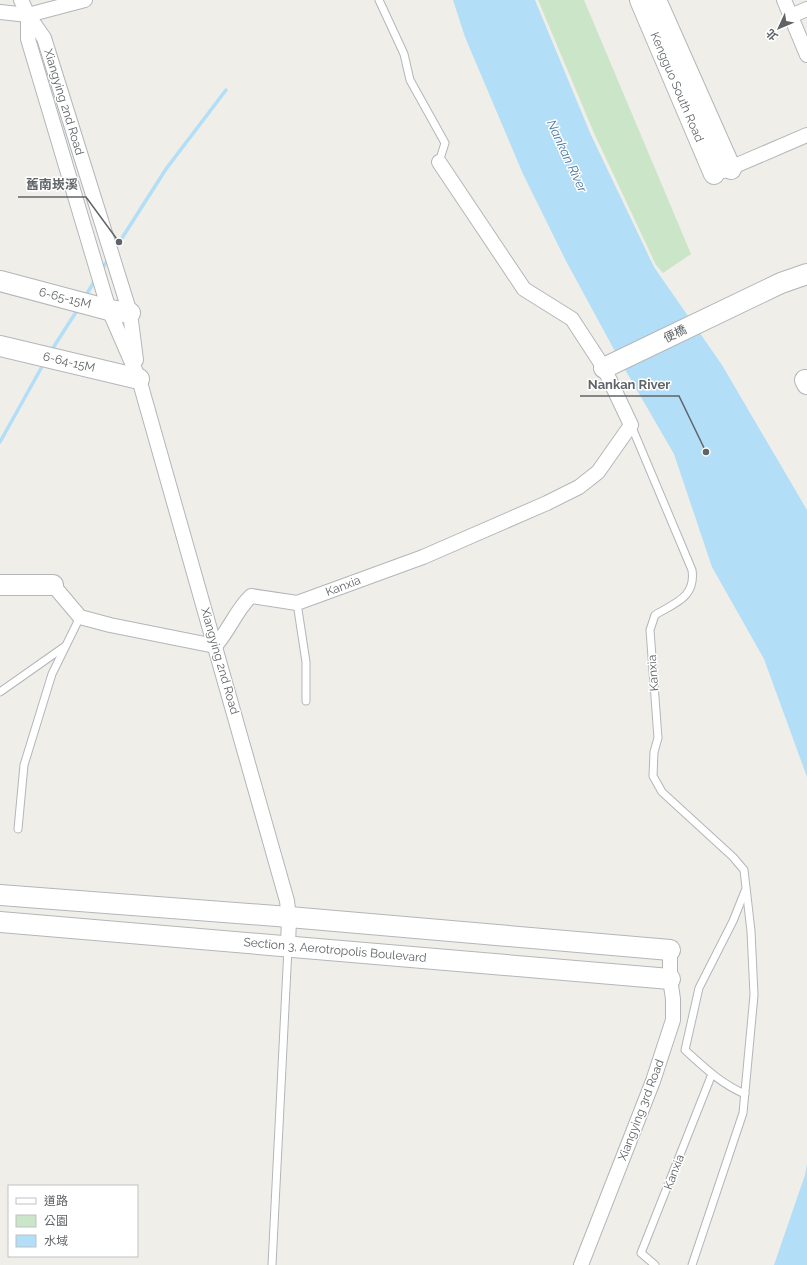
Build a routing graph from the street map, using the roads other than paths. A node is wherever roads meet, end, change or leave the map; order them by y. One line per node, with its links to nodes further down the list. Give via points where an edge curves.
1 (21, 0): 9 (street, Xiangying 2nd Road)
2 (85, 0): 9 (street)
3 (379, 0): 13 (lane, via 404,54 410,80 445,142)
4 (640, 0): 14 (street, Kengguo South Road)
5 (656, 0): 14 (street, Kengguo South Road)
6 (784, 0): 10 (street)
7 (807, 9): 10 (street)
8 (0, 12): 9 (street)
9 (28, 15): 17 (street, Xiangying 2nd Road, via 28,39); 18 (street, Xiangying 2nd Road, via 44,38)
10 (791, 16): 11 (street)
11 (807, 55)
12 (807, 136): 14 (street)
13 (439, 162): 20 (street, Kanxia, via 524,289 572,318)
14 (722, 171)
15 (807, 274): 20 (street, 便橋, via 781,283)
16 (0, 281): 17 (street, 6-65-15M)
17 (110, 310): 18 (street, 6-65-15M); 21 (street, Xiangying 2nd Road)
18 (130, 313): 21 (street, Xiangying 2nd Road)
19 (0, 346): 21 (street, 6-64-15M)
20 (610, 366): 22 (street, Kanxia)
21 (139, 379): 28 (street, Xiangying 2nd Road)
22 (630, 425): 25 (street, Kanxia, via 598,472 578,487 423,557); 32 (lane, Kanxia, via 692,570 693,579 689,592 682,599 655,615 650,630 658,738 652,776 662,792 744,870)
23 (0, 585): 24 (street)
24 (53, 585): 26 (street)
25 (297, 603): 28 (street, via 251,596 244,602 224,636); 30 (lane, via 306,662)
26 (80, 616): 27 (lane); 28 (street, via 110,625)
27 (66, 646): 29 (lane); 31 (lane, via 52,674 24,765)
28 (215, 646): 34 (street, Xiangying 2nd Road, via 287,901)
29 (0, 692)
30 (306, 701)
31 (18, 829)
32 (745, 890): 39 (lane, Kanxia, via 699,988 686,1050); 40 (lane, Kanxia, via 751,931 754,995)
33 (0, 895): 34 (street)
34 (289, 917): 36 (street, Xiangying 2nd Road); 37 (street)
35 (0, 922): 36 (street, Section 3, Aerotropolis Boulevard)
36 (288, 946): 38 (street, Section 3, Aerotropolis Boulevard); 41 (lane)
37 (670, 950): 38 (street, Xiangying 3rd Road)
38 (670, 979): 42 (street, Xiangying 3rd Road, via 673,1020 653,1081)
39 (712, 1074): 40 (lane, Kanxia); 43 (lane, Kanxia, via 641,1253)
40 (745, 1094): 44 (lane, Kanxia, via 743,1113)
41 (272, 1265)
42 (581, 1265)
43 (655, 1265)
44 (692, 1265)

